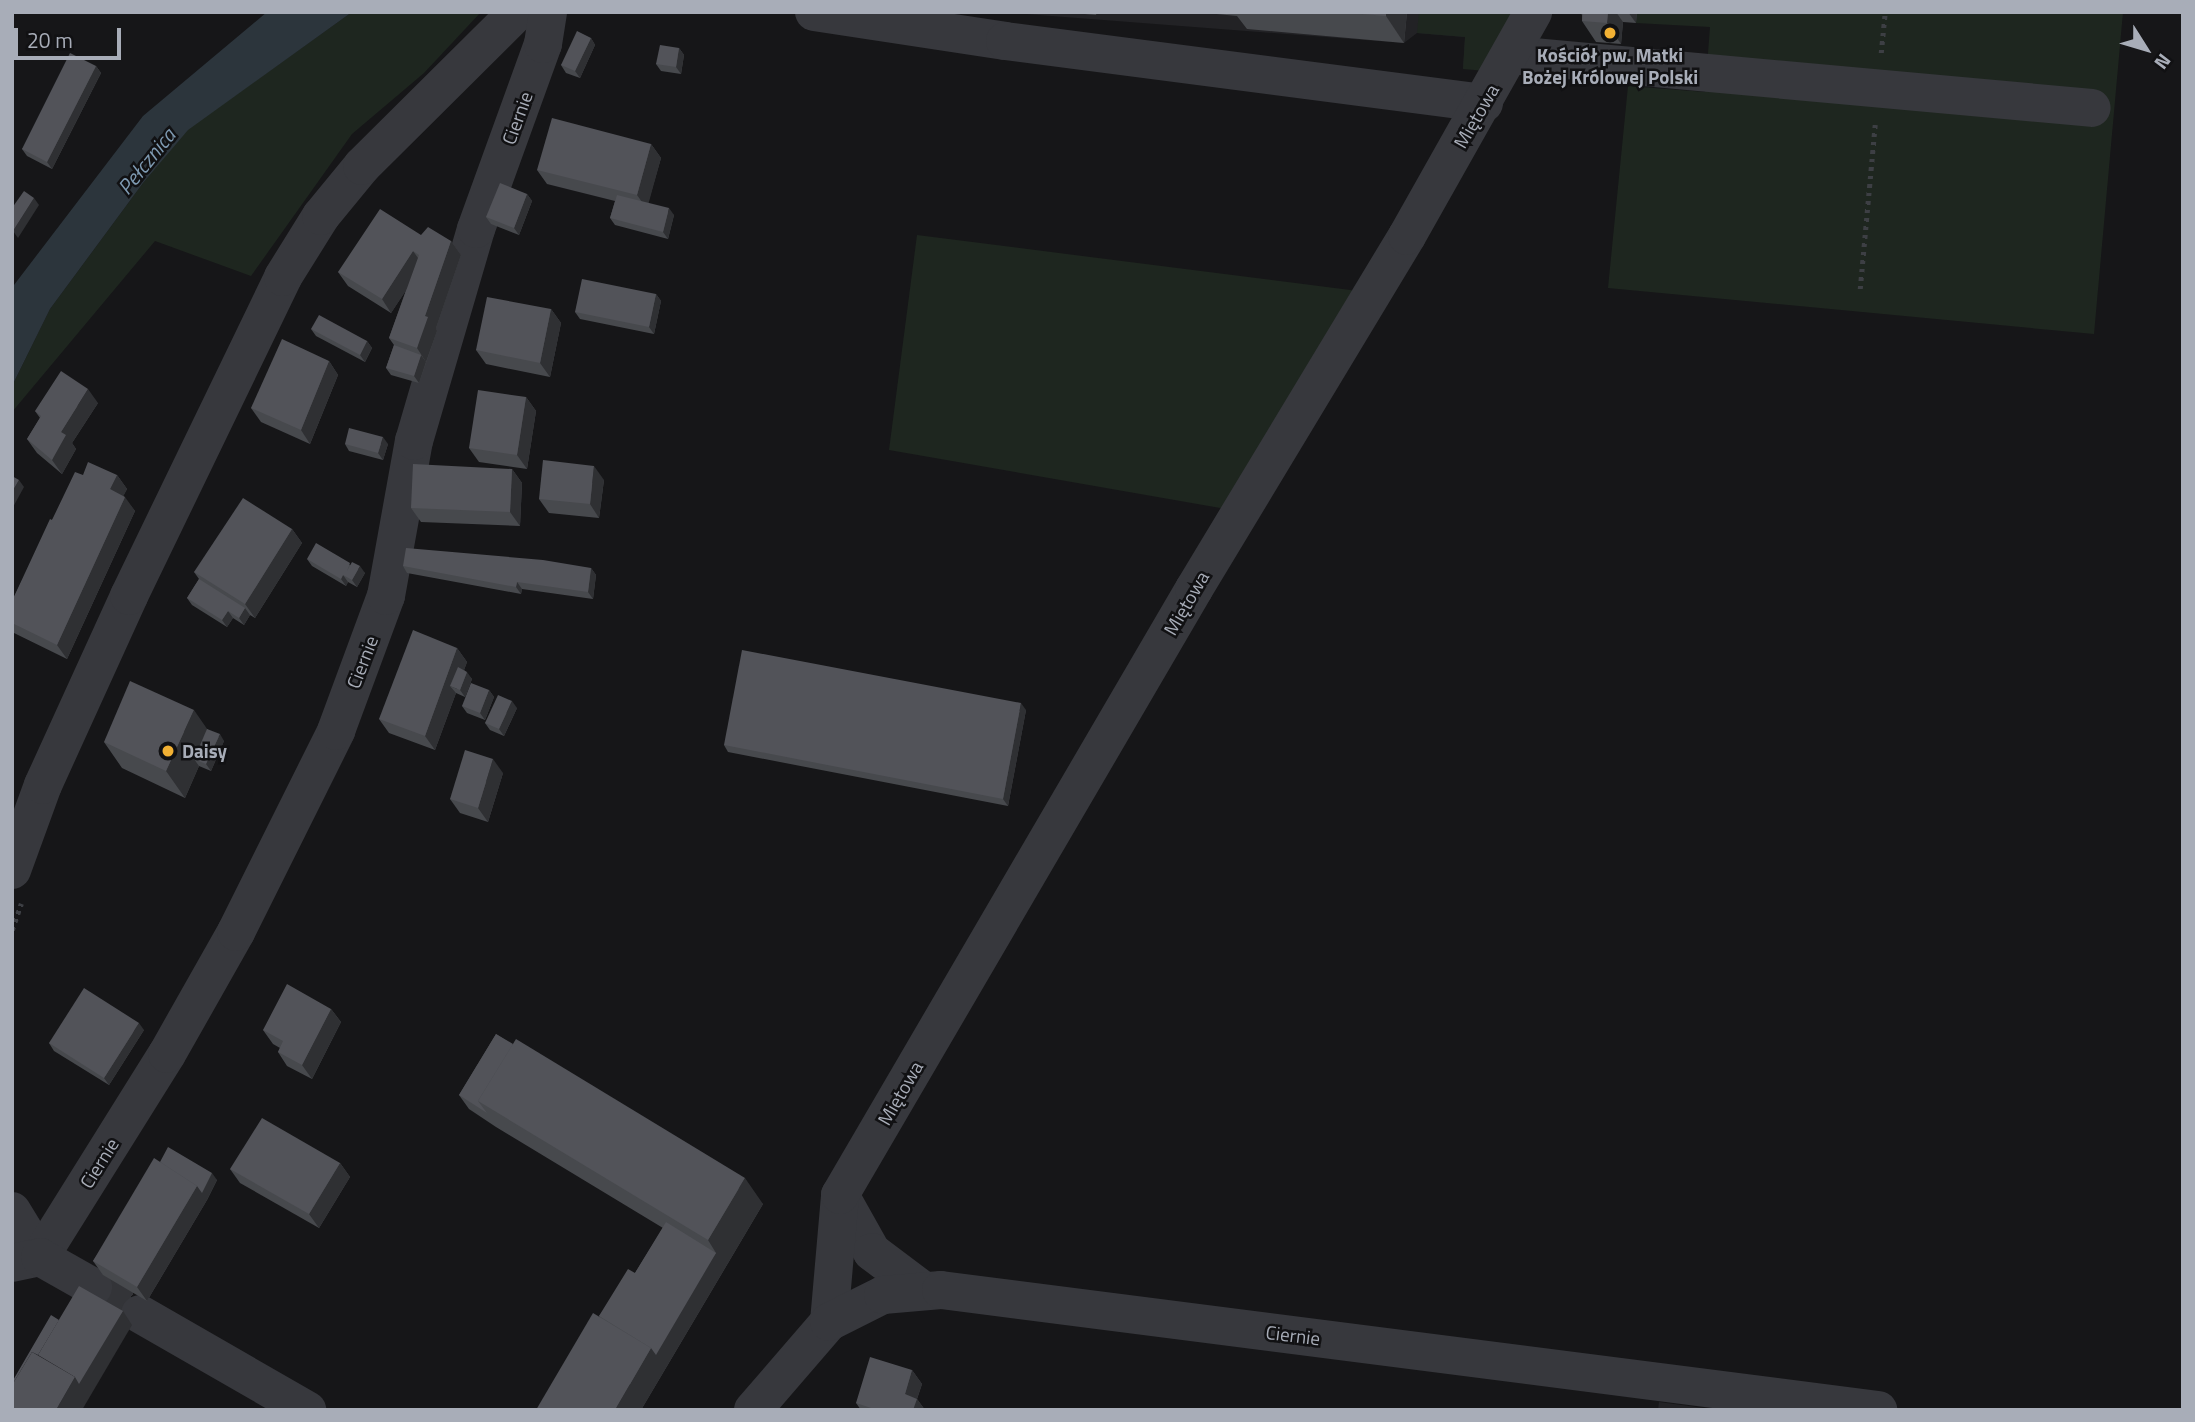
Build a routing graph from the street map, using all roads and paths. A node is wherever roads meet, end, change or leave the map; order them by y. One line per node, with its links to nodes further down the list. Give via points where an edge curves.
1 (517, 12): 11 (street, via 362,166 321,216 283,277 100,659 43,785)
2 (548, 12): 14 (street, Ciernie, via 543,44 477,229 414,441 386,596 336,731 230,943 167,1054)
3 (814, 12): 8 (street)
4 (1533, 12): 6 (street, Miętowa)
5 (1885, 12): 7 (path)
6 (1511, 55): 7 (street); 8 (street, Miętowa)
7 (1878, 88): 9 (street); 10 (path)
8 (1484, 103): 12 (street, Miętowa)
9 (2092, 108)
10 (1860, 289)
11 (12, 870)
12 (841, 1195): 16 (street, via 872,1252); 18 (street, Miętowa)
13 (12, 1211): 14 (street)
14 (26, 1260): 15 (street)
15 (93, 1287)
16 (925, 1291): 18 (street, Ciernie, via 883,1295); 21 (street, Ciernie)
17 (140, 1314): 19 (street)
18 (829, 1322): 20 (street, Ciernie)
19 (307, 1410)
20 (753, 1410)
21 (1878, 1410)

